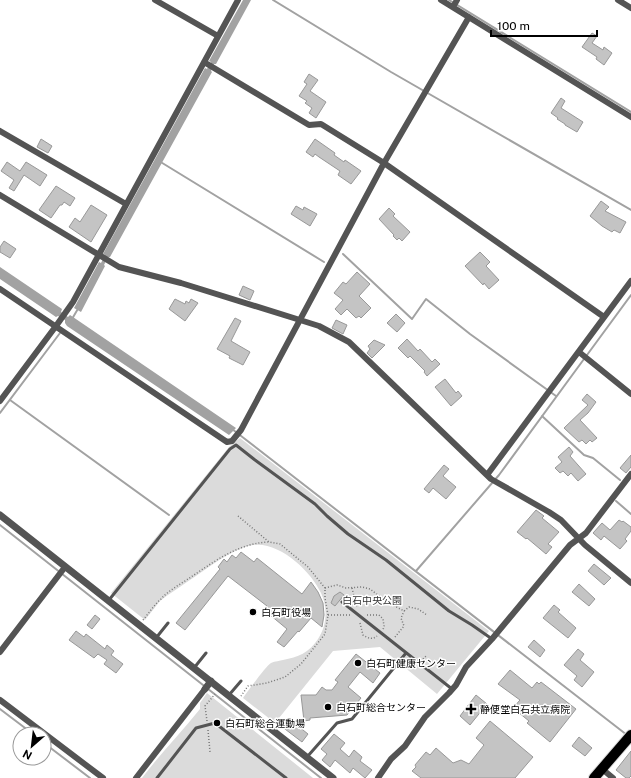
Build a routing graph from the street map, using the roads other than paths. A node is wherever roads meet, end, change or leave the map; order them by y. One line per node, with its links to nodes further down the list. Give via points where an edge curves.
1 (155, 0): 8 (street)
2 (238, 0): 8 (street)
3 (442, 0): 5 (street)
4 (618, 0): 6 (street)
5 (455, 3): 7 (street)
6 (631, 8)
7 (469, 17): 10 (street); 12 (street)
8 (218, 36): 9 (street)
9 (208, 65): 12 (street, via 310,125 321,124); 14 (street)
10 (631, 117)
11 (0, 131): 14 (street)
12 (384, 163): 18 (street); 19 (street)
13 (0, 195): 15 (street)
14 (126, 204): 15 (street)
15 (102, 258): 19 (street, via 119,267 181,283); 20 (street)
16 (631, 281): 18 (street)
17 (0, 289): 20 (street)
18 (604, 317): 21 (street)
19 (300, 320): 20 (street, via 241,430 232,441 227,442); 25 (street, via 349,342)
20 (56, 326): 23 (street)
21 (583, 356): 22 (street); 25 (street, via 550,391)
22 (631, 394)
23 (0, 400)
24 (631, 474): 27 (street, via 586,533)
25 (491, 479): 27 (street, via 561,520)
26 (0, 514): 28 (street)
27 (578, 538): 29 (street); 34 (street)
28 (62, 572): 30 (street); 35 (street)
29 (631, 583)
30 (109, 600): 33 (street); 34 (lane, via 230,449 236,445 315,504 348,534 386,560 449,611)
31 (342, 602): 37 (lane)
32 (168, 623): 33 (lane)
33 (156, 638): 38 (street)
34 (492, 639): 41 (street, via 466,667)
35 (0, 652)
36 (206, 653): 38 (lane)
37 (406, 653): 41 (lane); 45 (lane, via 352,719 337,723)
38 (194, 668): 40 (street)
39 (241, 681): 42 (lane)
40 (208, 685): 42 (street); 48 (street)
41 (452, 689): 52 (street, via 432,709 412,739 391,759)
42 (229, 696): 45 (street)
43 (0, 700): 47 (street)
44 (631, 735): 46 (highway)
45 (307, 757): 51 (street)
46 (601, 768): 53 (highway); 54 (street)
47 (103, 778)
48 (136, 778)
49 (157, 778): 50 (lane, via 196,728 215,723)
50 (286, 778)
51 (333, 778)
52 (378, 778)
53 (594, 778)
54 (613, 778)

